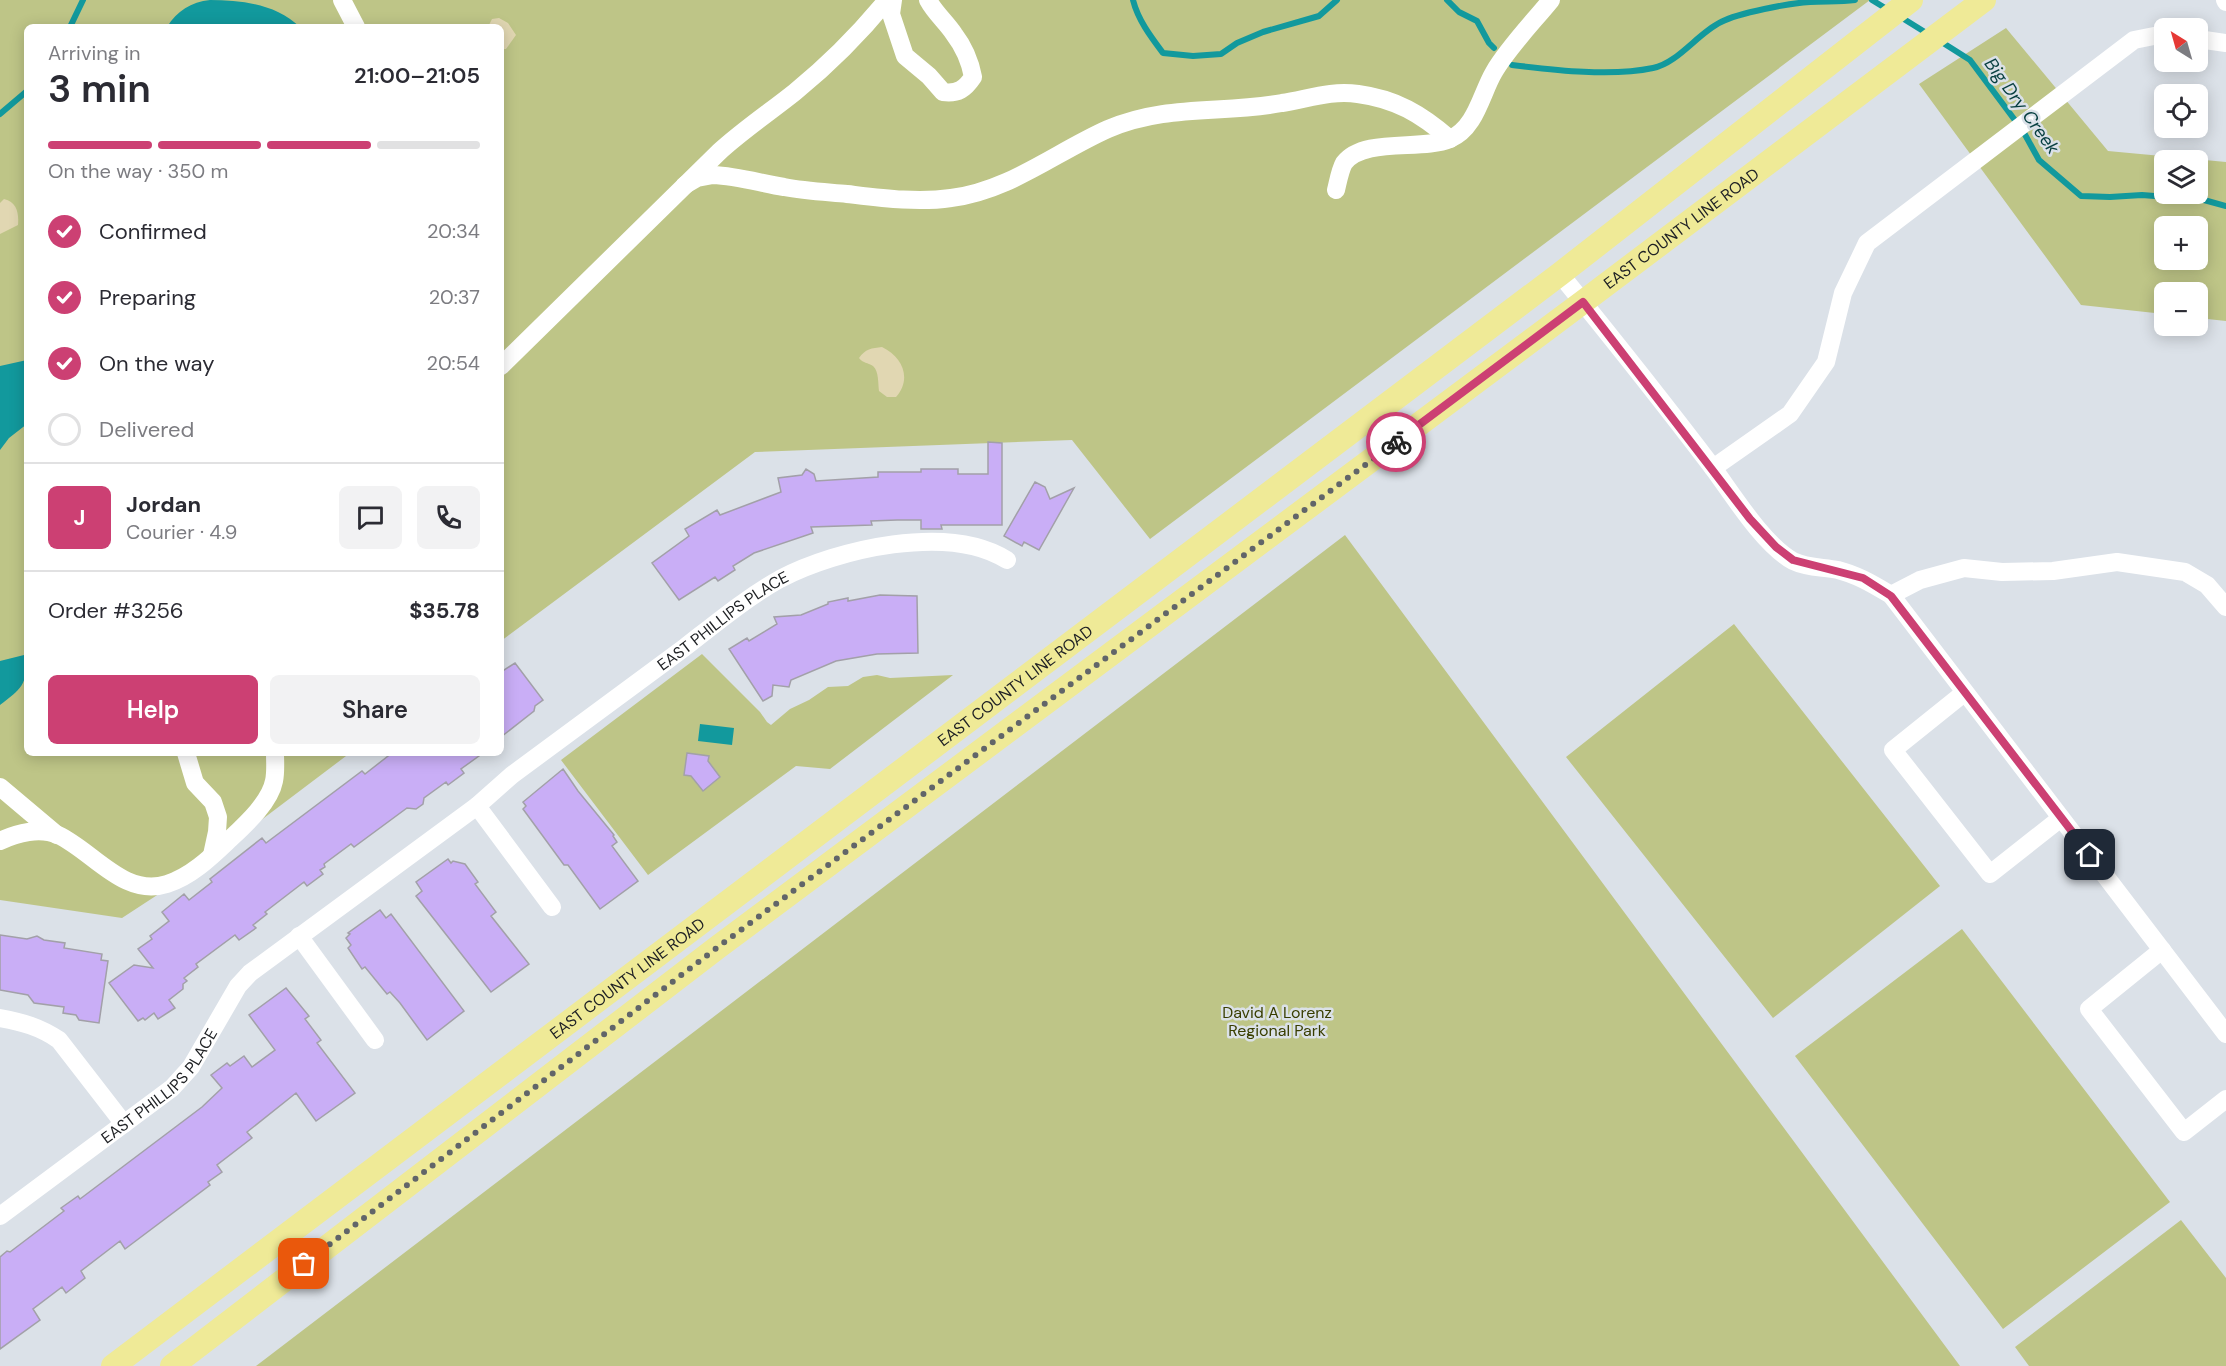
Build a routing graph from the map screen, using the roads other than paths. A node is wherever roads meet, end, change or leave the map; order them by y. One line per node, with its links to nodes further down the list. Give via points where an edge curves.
1 (342, 0): 8 (street)
2 (887, 0): 13 (street, via 847,45)
3 (893, 0): 4 (street, via 891,14 905,56 943,92 954,94 967,87 974,77 954,33)
4 (928, 0)
5 (1551, 0): 12 (street, via 1494,70 1473,117)
6 (1911, 0): 17 (main road, EAST COUNTY LINE ROAD)
7 (1984, 0): 18 (main road, EAST COUNTY LINE ROAD)
8 (354, 24)
9 (2154, 36): 20 (street, via 2134,40 1867,243 1843,293 1826,362 1790,414)
10 (2208, 40): 11 (street)
11 (2226, 43)
12 (1450, 139): 14 (street, via 1401,105 1356,93 1329,93 1282,103 1145,116 1075,144 980,194 949,199 811,191); 16 (street, via 1355,155 1344,164)
13 (714, 158): 14 (street, via 718,170); 15 (street)
14 (726, 176): 15 (street, via 698,178)
15 (685, 185): 19 (street)
16 (1336, 190)
17 (1560, 274): 18 (street); 42 (main road, EAST COUNTY LINE ROAD)
18 (1583, 302): 20 (street); 43 (main road, EAST COUNTY LINE ROAD, via 718,947)
19 (504, 363)
20 (1713, 468): 22 (street, via 1750,519 1793,560 1863,578)
21 (1007, 560): 28 (street, EAST PHILLIPS PLACE, via 966,544 922,542 888,545 812,564 761,590 512,775)
22 (1891, 596): 23 (street, via 1920,580 1965,568 2053,571 2117,562 2185,572 2207,585); 24 (street)
23 (2226, 607)
24 (1964, 693): 29 (street); 29 (street, via 1893,750 1990,874)
25 (187, 756): 32 (street, via 195,783 213,802 218,817)
26 (275, 756): 32 (street, via 274,782 256,815)
27 (0, 787): 30 (street)
28 (477, 806): 33 (street); 34 (street, EAST PHILLIPS PLACE)
29 (2061, 818): 35 (street)
30 (57, 835): 31 (street, via 31,832); 32 (street, via 124,880 145,887 167,884 194,871)
31 (0, 841)
32 (212, 855)
33 (552, 908)
34 (299, 936): 38 (street); 40 (street, EAST PHILLIPS PLACE, via 238,986 191,1067 172,1088)
35 (2162, 950): 37 (street); 39 (street, via 2089,1009 2184,1132)
36 (0, 1018): 40 (street, via 22,1022 59,1040)
37 (2226, 1034)
38 (375, 1041)
39 (2226, 1099)
40 (123, 1124): 41 (street, EAST PHILLIPS PLACE)
41 (0, 1216)
42 (113, 1366)
43 (172, 1366)

